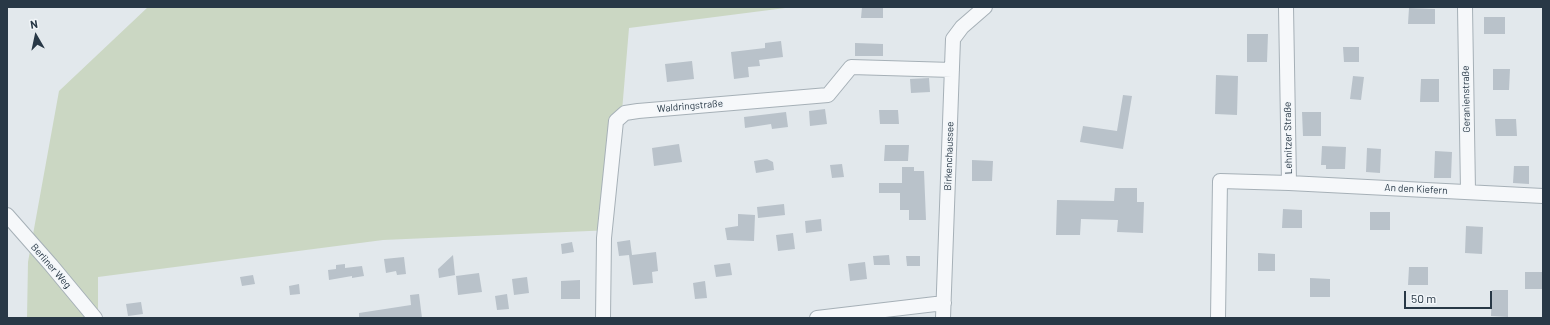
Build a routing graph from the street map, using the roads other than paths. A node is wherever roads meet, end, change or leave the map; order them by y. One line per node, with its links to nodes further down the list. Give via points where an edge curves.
1 (985, 7): 4 (street, Birkenchaussee, via 962,27 953,39)
2 (1286, 7): 5 (street, Lehnitzer Straße)
3 (1465, 7): 6 (street, Geranienstraße)
4 (952, 70): 9 (street, Birkenchaussee); 11 (street, Waldringstraße, via 851,67 828,95 625,113 616,121 604,238)
5 (1289, 183): 6 (street, An den Kiefern); 14 (street, Lehnitzer Straße, via 1220,181)
6 (1468, 191): 7 (street, An den Kiefern)
7 (1543, 196)
8 (7, 215): 10 (street, Berliner Weg)
9 (944, 303): 12 (street); 13 (street, Birkenchaussee)
10 (95, 318)
11 (603, 318)
12 (817, 318)
13 (943, 318)
14 (1218, 318)

